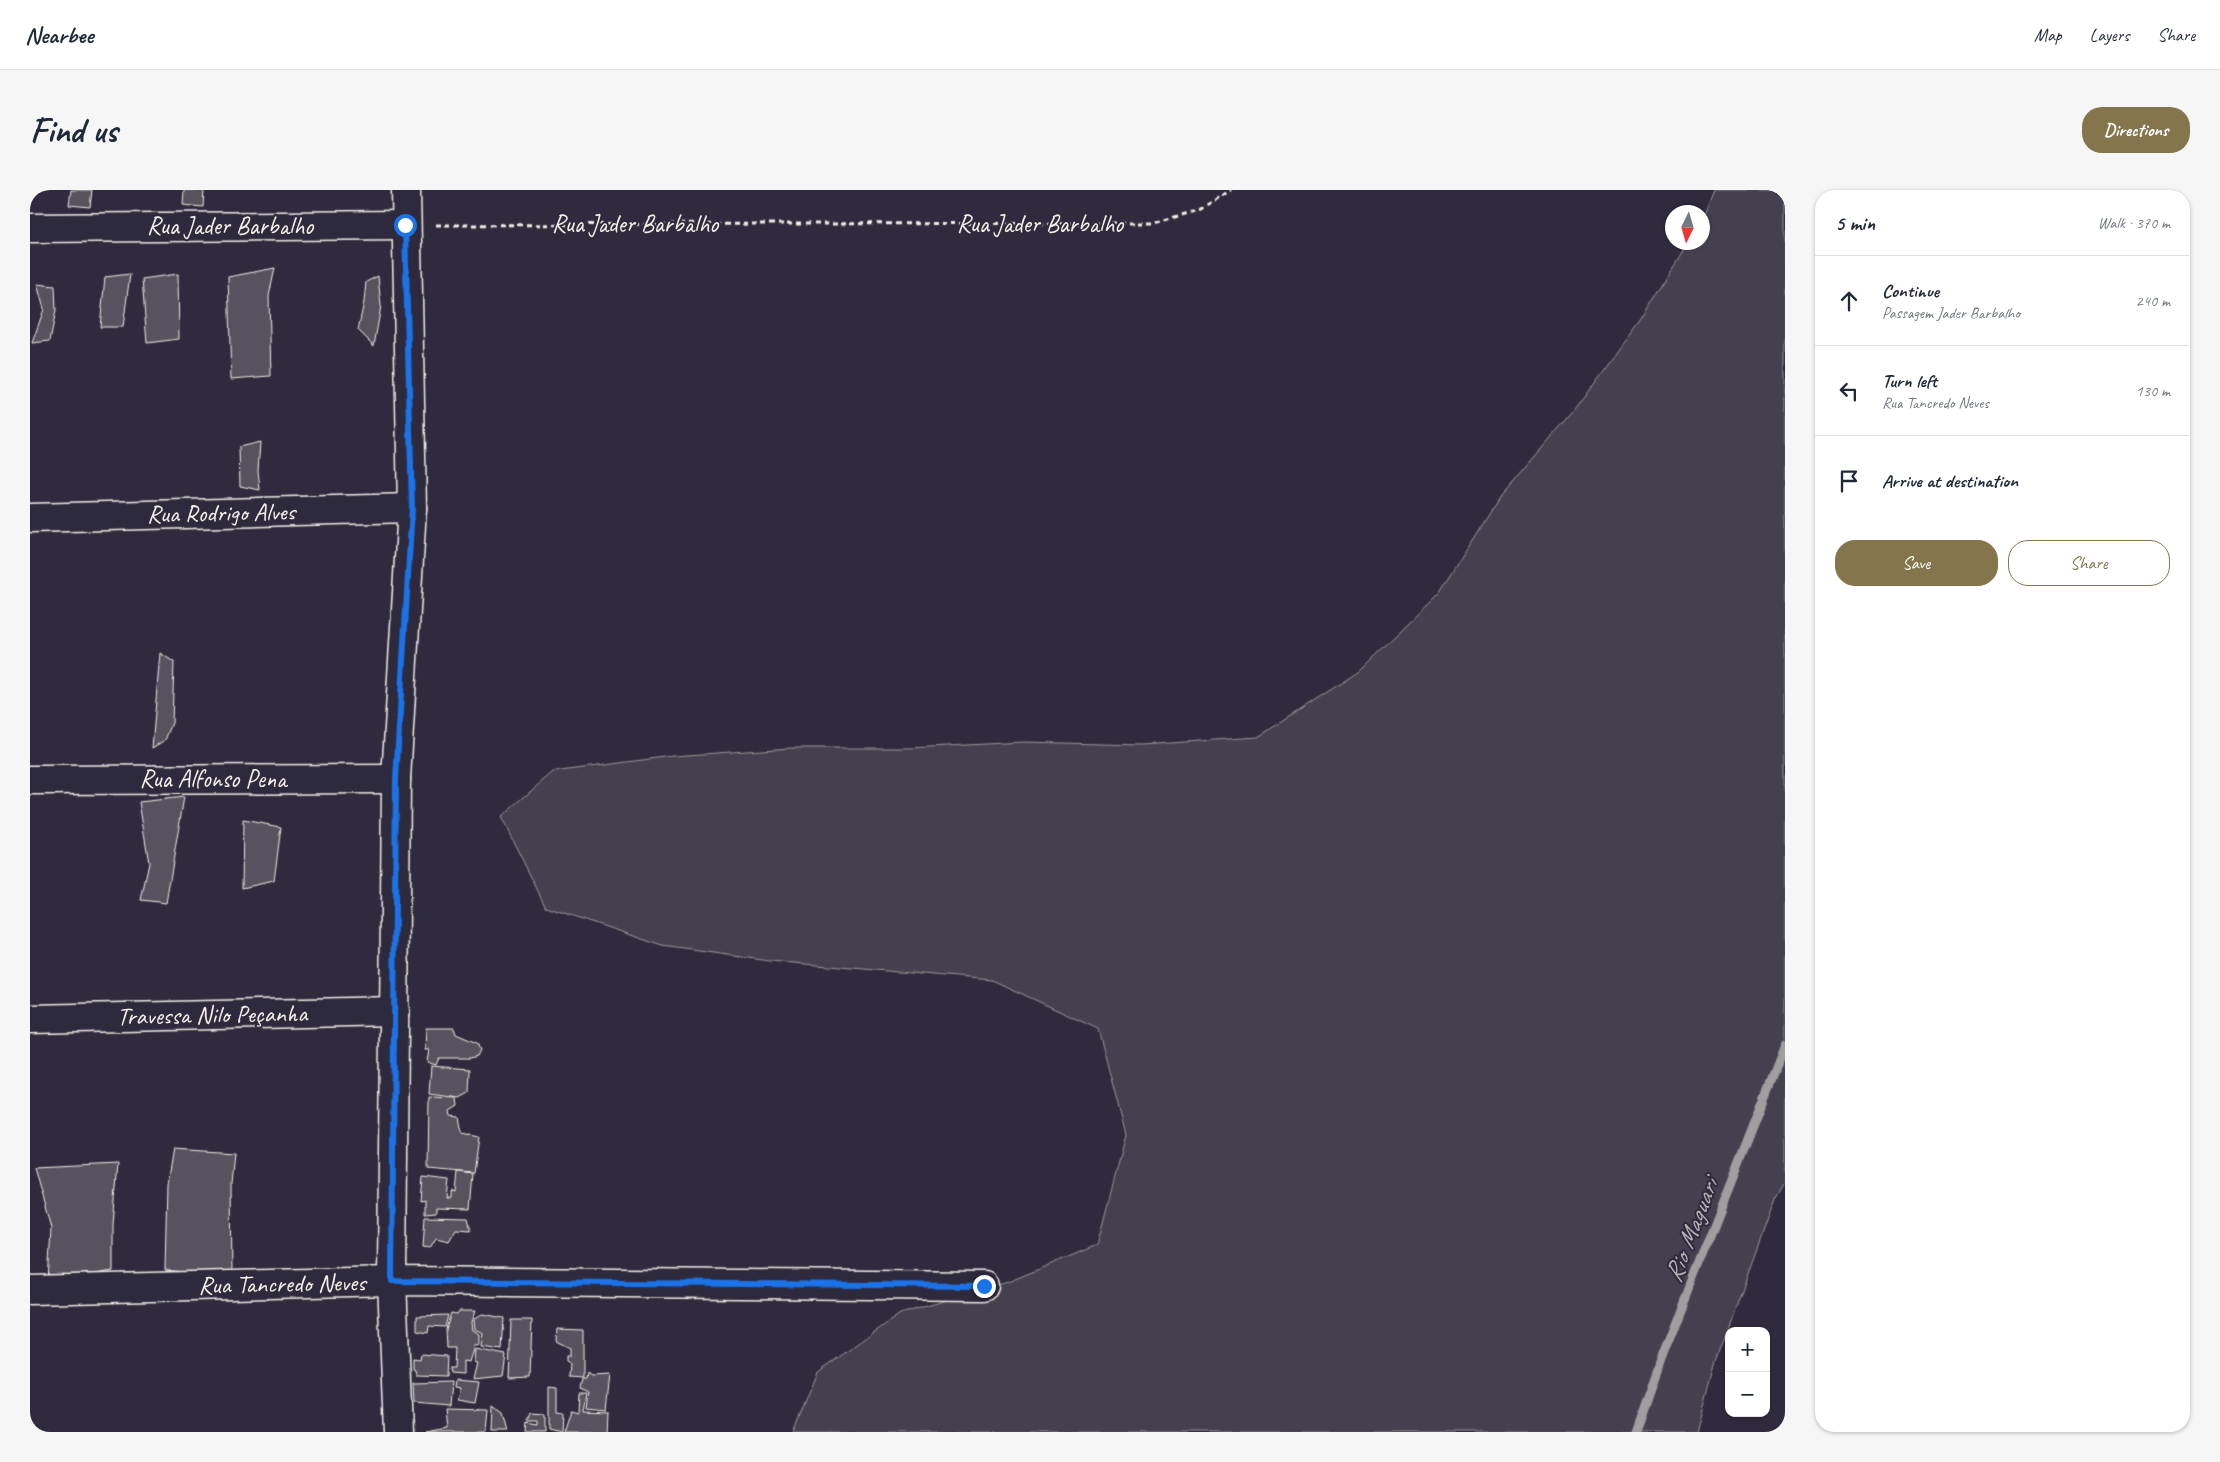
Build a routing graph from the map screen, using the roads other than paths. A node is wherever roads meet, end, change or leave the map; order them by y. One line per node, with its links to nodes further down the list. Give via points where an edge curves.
1 (406, 190): 2 (street)
2 (405, 225): 3 (street, Rua Jader Barbalho); 4 (street)
3 (30, 228)
4 (412, 508): 5 (street, Rua Rodrigo Alves); 6 (street)
5 (30, 518)
6 (396, 779): 7 (street, Rua Alfonso Pena); 8 (street)
7 (30, 780)
8 (395, 1011): 9 (street, Travessa Nilo Peçanha); 10 (street)
9 (30, 1019)
10 (392, 1281): 11 (street, Rua Tancredo Neves); 12 (street, Rua Tancredo Neves); 13 (street)
11 (984, 1286)
12 (30, 1290)
13 (398, 1432)

